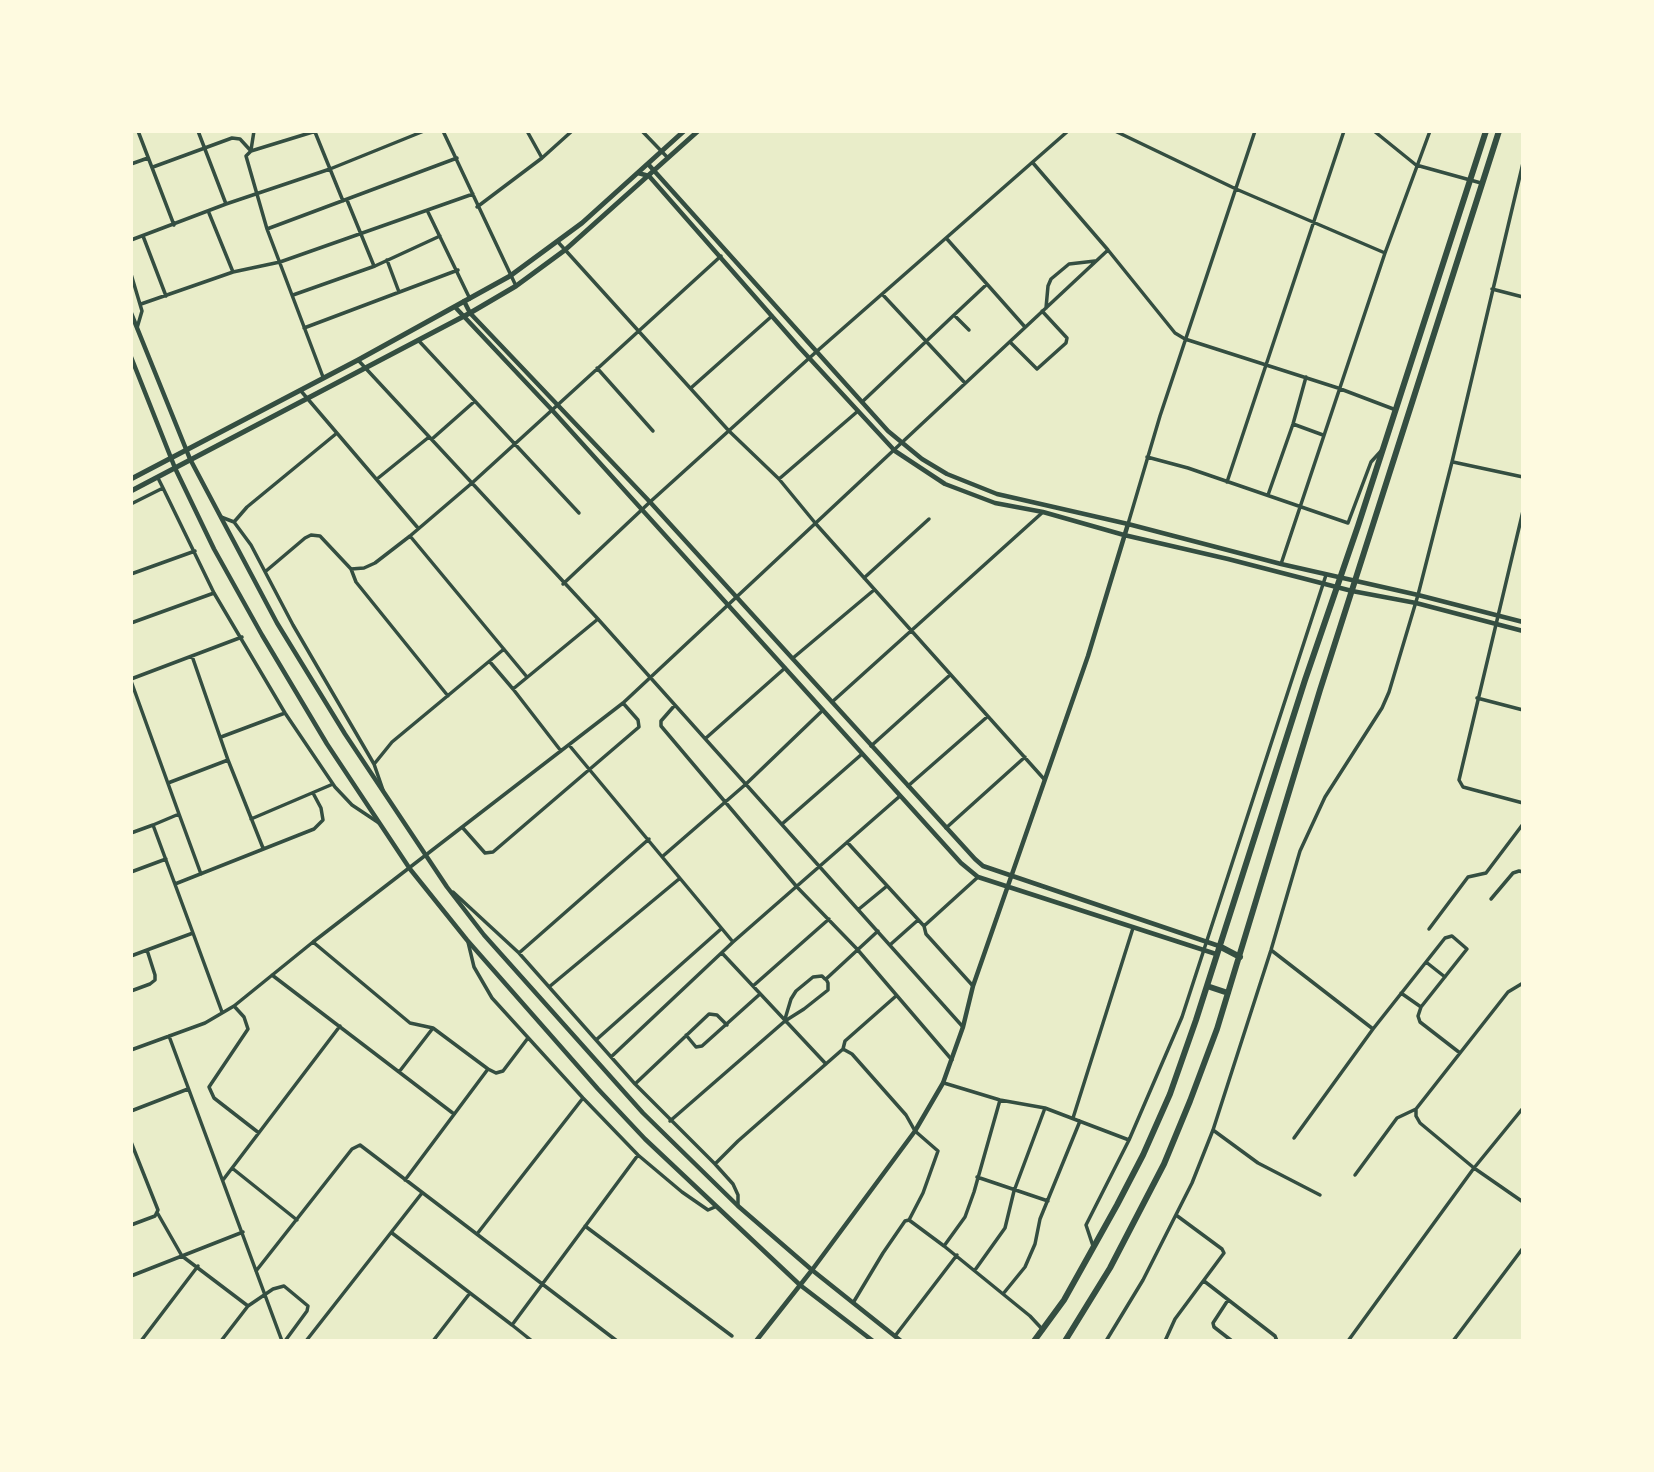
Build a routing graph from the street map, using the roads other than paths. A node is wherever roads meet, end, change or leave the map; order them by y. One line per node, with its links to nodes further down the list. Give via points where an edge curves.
1 (138, 131): 23 (street)
2 (198, 131): 20 (street)
3 (254, 131): 21 (street)
4 (316, 131): 21 (street); 33 (street)
5 (424, 131): 33 (street)
6 (443, 131): 24 (street)
7 (527, 131): 25 (street)
8 (572, 131): 25 (street)
9 (642, 131): 22 (street)
10 (684, 131): 22 (main road)
11 (698, 131): 26 (main road)
12 (1068, 131): 27 (street)
13 (1115, 131): 39 (street)
14 (1255, 131): 39 (street)
15 (1344, 131): 47 (street)
16 (1374, 131): 31 (street)
17 (1430, 131): 31 (street)
18 (1486, 131): 37 (highway)
19 (1499, 131): 38 (highway)
20 (204, 147): 21 (street, via 232,138 240,139); 32 (street); 43 (street)
21 (251, 151): 40 (street, via 246,160)
22 (662, 152): 26 (street); 30 (main road)
23 (148, 158): 29 (street); 32 (street)
24 (457, 158): 41 (street); 42 (street)
25 (542, 158): 44 (street)
26 (668, 158): 34 (main road)
27 (1033, 163): 53 (street); 57 (street)
28 (1523, 163): 71 (street)
29 (131, 164)
30 (648, 164): 34 (street); 35 (main road)
31 (1416, 165): 37 (street); 58 (street)
32 (153, 167): 48 (street)
33 (330, 169): 40 (street); 42 (street)
34 (655, 171): 36 (main road); 70 (street)
35 (638, 173): 36 (street); 55 (main road)
36 (649, 176): 56 (main road); 59 (street)
37 (1470, 181): 38 (street); 114 (highway)
38 (1481, 183): 165 (highway)
39 (1236, 189): 47 (street); 92 (street)
40 (257, 194): 43 (street); 49 (street)
41 (473, 194): 44 (street); 45 (street)
42 (345, 200): 49 (street); 50 (street)
43 (226, 204): 46 (street)
44 (477, 207): 67 (street)
45 (427, 210): 50 (street); 52 (street)
46 (208, 212): 48 (street); 65 (street)
47 (1312, 222): 58 (street); 100 (street)
48 (174, 225): 51 (street)
49 (267, 229): 62 (street)
50 (361, 233): 62 (street); 63 (street)
51 (143, 236): 54 (street); 76 (street)
52 (440, 236): 60 (street); 64 (street)
53 (947, 239): 68 (street); 75 (street)
54 (131, 240)
55 (558, 242): 56 (street); 67 (main road)
56 (565, 250): 69 (main road); 90 (street)
57 (1108, 250): 61 (street); 92 (street, via 1175,333)
58 (1385, 253): 107 (street)
59 (721, 256): 73 (street); 90 (street)
60 (387, 260): 63 (street); 72 (street)
61 (1097, 261): 81 (street); 81 (street, via 1069,264 1051,279)
62 (280, 262): 65 (street); 74 (street)
63 (374, 266): 74 (street)
64 (458, 271): 72 (street); 78 (street)
65 (233, 272): 76 (street)
66 (131, 274): 79 (street)
67 (510, 276): 69 (street); 78 (main road)
68 (987, 285): 84 (street); 87 (street)
69 (516, 286): 83 (main road)
70 (757, 287): 73 (street); 96 (street)
71 (1492, 289): 77 (street); 130 (street)
72 (399, 292): 89 (street)
73 (750, 292): 86 (street)
74 (292, 295): 89 (street)
75 (883, 295): 94 (street); 96 (street)
76 (166, 296): 79 (street)
77 (1523, 297)
78 (467, 300): 80 (main road); 83 (street)
79 (141, 304): 88 (street)
80 (456, 307): 85 (street); 99 (main road)
81 (1044, 309): 87 (street); 95 (street, via 1068,339 1066,343 1037,369)
82 (131, 313): 88 (street)
83 (470, 313): 85 (main road); 112 (street)
84 (954, 314): 91 (street); 94 (street)
85 (462, 316): 93 (main road); 113 (street)
86 (772, 316): 98 (street); 106 (street)
87 (1025, 327): 95 (street)
88 (137, 328): 124 (street)
89 (304, 328): 103 (street)
90 (639, 330): 101 (street); 106 (street)
91 (969, 330)
92 (1185, 339): 100 (street); 128 (street)
93 (417, 340): 102 (main road); 110 (street)
94 (926, 342): 105 (street); 111 (street)
95 (1009, 342): 105 (street)
96 (816, 352): 98 (street); 111 (street)
97 (131, 357): 127 (street)
98 (809, 358): 115 (street); 118 (street)
99 (358, 360): 102 (street); 103 (main road)
100 (1266, 364): 104 (street); 137 (street)
101 (597, 368): 112 (street); 117 (street)
102 (365, 369): 109 (main road); 121 (street)
103 (323, 377): 108 (main road)
104 (1306, 377): 107 (street); 116 (street)
105 (965, 383): 123 (street)
106 (692, 387): 118 (street)
107 (1338, 388): 114 (street); 120 (street)
108 (300, 390): 109 (street); 124 (main road)
109 (307, 398): 119 (street); 129 (main road)
110 (475, 401): 121 (street); 122 (street)
111 (862, 402): 123 (street)
112 (558, 403): 113 (street); 142 (street)
113 (552, 410): 122 (street); 145 (street)
114 (1396, 410): 125 (highway)
115 (858, 411): 126 (street); 135 (street)
116 (1293, 424): 120 (street); 141 (street)
117 (653, 431)
118 (729, 431): 135 (street); 142 (street)
119 (337, 433): 136 (street); 151 (street)
120 (1323, 435): 144 (street)
121 (430, 438): 136 (street); 138 (street)
122 (514, 443): 138 (street); 148 (street)
123 (901, 443): 126 (street); 152 (street, via 971,486)
124 (186, 448): 127 (main road); 129 (street)
125 (1383, 450): 144 (street, via 1371,462 1348,523); 164 (highway)
126 (895, 451): 147 (street, via 945,484 995,503); 153 (street)
127 (170, 457): 131 (street); 134 (main road)
128 (1147, 457): 137 (street); 152 (street)
129 (190, 459): 131 (main road); 149 (street)
130 (1452, 461): 133 (street); 172 (street)
131 (175, 468): 132 (main road); 225 (street, via 262,635)
132 (157, 477): 139 (street); 140 (main road)
133 (1523, 477)
134 (131, 479)
135 (779, 479): 153 (street)
136 (377, 480): 154 (street)
137 (1227, 482): 141 (street)
138 (471, 483): 154 (street); 166 (street)
139 (163, 488): 143 (street); 157 (street)
140 (131, 491)
141 (1267, 496): 144 (street)
142 (650, 502): 145 (street); 173 (street)
143 (131, 504)
144 (1300, 507): 158 (street)
145 (642, 509): 166 (street); 175 (street)
146 (1523, 511): 176 (street)
147 (1043, 512): 155 (street); 181 (street)
148 (579, 513)
149 (221, 517): 151 (street); 219 (street, via 277,623)
150 (929, 519): 163 (street)
151 (234, 522): 160 (street)
152 (1128, 523): 155 (street); 158 (street)
153 (816, 524): 163 (street); 173 (street)
154 (418, 527): 156 (street)
155 (1124, 535): 167 (street); 213 (street)
156 (410, 536): 159 (street, via 375,563); 184 (street)
157 (195, 551): 161 (street); 171 (street)
158 (1281, 564): 162 (street)
159 (351, 569): 160 (street, via 316,535 300,542); 194 (street, via 356,582)
160 (266, 571): 211 (street)
161 (131, 575)
162 (1326, 575): 164 (street); 167 (street)
163 (864, 578): 169 (street)
164 (1338, 578): 165 (street); 168 (highway)
165 (1354, 582): 170 (highway); 172 (street)
166 (564, 584): 177 (street)
167 (1323, 584): 168 (street); 264 (street)
168 (1336, 587): 170 (street); 266 (highway)
169 (874, 590): 181 (street); 186 (street)
170 (1352, 591): 174 (street); 275 (highway)
171 (214, 593): 179 (street); 183 (street)
172 (1418, 595): 174 (street); 176 (street)
173 (735, 597): 175 (street); 186 (street)
174 (1416, 603): 180 (street); 269 (street, via 1382,708 1325,797 1300,851)
175 (728, 604): 188 (street); 191 (street)
176 (1499, 616): 178 (street); 180 (street)
177 (598, 619): 190 (street); 191 (street)
178 (1523, 622)
179 (131, 623)
180 (1496, 625): 182 (street); 195 (street)
181 (911, 629): 189 (street); 196 (street)
182 (1523, 631)
183 (242, 637): 185 (street); 201 (street)
184 (504, 649): 187 (street); 190 (street)
185 (192, 656): 192 (street); 203 (street)
186 (792, 659): 196 (street)
187 (490, 662): 193 (street); 194 (street)
188 (785, 668): 199 (street); 204 (street)
189 (950, 675): 202 (street); 206 (street)
190 (527, 677): 193 (street)
191 (650, 677): 197 (street); 198 (street)
192 (131, 680): 214 (street)
193 (513, 689): 207 (street)
194 (448, 696): 211 (street, via 392,741)
195 (1477, 698): 200 (street); 222 (street, via 1460,783)
196 (832, 702): 206 (street)
197 (623, 703): 205 (street); 212 (street, via 639,727)
198 (675, 704): 204 (street); 221 (street, via 660,721 661,726)
199 (823, 710): 208 (street); 216 (street)
200 (1523, 710)
201 (285, 713): 203 (street); 215 (street)
202 (987, 717): 209 (street); 217 (street)
203 (220, 737): 210 (street)
204 (706, 738): 216 (street)
205 (569, 745): 207 (street); 212 (street)
206 (871, 746): 217 (street)
207 (561, 751): 229 (street)
208 (862, 754): 220 (street); 226 (street)
209 (1024, 757): 213 (street); 230 (street)
210 (228, 760): 214 (street); 224 (street)
211 (374, 764): 219 (street)
212 (589, 770): 229 (street, via 490,854); 232 (street)
213 (1045, 781): 243 (street)
214 (167, 783): 223 (street)
215 (333, 784): 218 (street); 225 (street, via 352,805)
216 (746, 784): 221 (street); 226 (street)
217 (908, 786): 230 (street)
218 (313, 793): 224 (street); 234 (street, via 322,814 320,825)
219 (384, 795): 236 (street)
220 (900, 796): 233 (street); 244 (street)
221 (725, 803): 235 (street); 249 (street)
222 (1523, 803)
223 (179, 814): 228 (street); 242 (street)
224 (251, 818): 234 (street)
225 (381, 824): 239 (street)
226 (782, 824): 238 (street)
227 (1523, 824): 258 (street, via 1486,873 1468,877)
228 (153, 825): 231 (street); 237 (street)
229 (462, 827): 236 (street)
230 (946, 828): 243 (street, via 983,866)
231 (131, 833)
232 (649, 839): 235 (street); 271 (street)
233 (847, 842): 238 (street); 247 (street)
234 (263, 848): 242 (street)
235 (663, 856): 245 (street)
236 (425, 857): 239 (street); 248 (street)
237 (166, 859): 240 (street); 246 (street)
238 (819, 866): 249 (street); 252 (street)
239 (410, 869): 261 (street); 262 (street)
240 (131, 872)
241 (1523, 872): 251 (street, via 1513,873)
242 (201, 874): 246 (street)
243 (1013, 875): 250 (street); 264 (street)
244 (978, 877): 250 (street); 255 (street)
245 (679, 879): 257 (street); 284 (street)
246 (175, 884): 260 (street)
247 (887, 886): 252 (street); 254 (street)
248 (447, 887): 271 (street); 343 (street, via 643,1113)
249 (797, 887): 253 (street); 263 (street)
250 (1008, 888): 256 (street); 282 (street)
251 (1491, 899)
252 (859, 909): 259 (street)
253 (829, 919): 267 (street); 281 (street)
254 (918, 920): 255 (street); 265 (street)
255 (924, 926): 282 (street, via 926,934)
256 (1133, 928): 270 (street); 321 (street)
257 (721, 929): 263 (street); 302 (street)
258 (1429, 929)
259 (878, 931): 265 (street); 267 (street)
260 (193, 933): 268 (street); 292 (street)
261 (467, 940): 301 (street, via 474,967 492,998); 344 (street, via 598,1089)
262 (313, 942): 277 (street); 297 (street, via 410,1023)
263 (733, 942): 272 (street)
264 (1207, 942): 266 (street); 270 (street)
265 (890, 944): 296 (street)
266 (1219, 946): 273 (highway); 275 (highway)
267 (857, 949): 279 (street); 289 (street)
268 (147, 950): 274 (street); 285 (street, via 155,980)
269 (1271, 950): 298 (street); 324 (street)
270 (1204, 951): 273 (street); 328 (street, via 1182,1017)
271 (519, 953): 284 (street)
272 (722, 953): 281 (street); 306 (street)
273 (1216, 954): 283 (highway)
274 (131, 956)
275 (1240, 957): 286 (highway)
276 (1426, 962): 278 (street); 278 (street, via 1449,936 1465,945 1465,952); 287 (street)
277 (272, 975): 290 (street); 295 (street)
278 (1445, 977): 291 (street)
279 (826, 979): 293 (street, via 828,990); 293 (street, via 813,977 796,991)
280 (1523, 983): 305 (street, via 1508,992)
281 (754, 986): 288 (street)
282 (974, 986): 296 (street)
283 (1207, 986): 286 (highway); 355 (highway, via 1170,1094)
284 (549, 987): 302 (street)
285 (131, 991)
286 (1228, 993): 390 (highway, via 1164,1164 1110,1268)
287 (1401, 993): 291 (street); 298 (street)
288 (760, 995): 293 (street); 294 (street)
289 (897, 996): 303 (street, via 845,1041); 307 (street)
290 (234, 1006): 292 (street); 326 (street, via 248,1029 210,1084 211,1093)
291 (1421, 1007): 305 (street, via 1420,1021)
292 (223, 1013): 300 (street)
293 (785, 1021): 308 (street); 322 (street)
294 (727, 1025): 299 (street, via 713,1013); 299 (street, via 699,1048)
295 (340, 1026): 310 (street); 326 (street)
296 (963, 1027): 307 (street)
297 (433, 1028): 309 (street); 310 (street)
298 (1373, 1028): 327 (street)
299 (686, 1035): 312 (street)
300 (169, 1036): 304 (street); 313 (street)
301 (528, 1038): 309 (street, via 503,1071); 314 (street)
302 (596, 1040): 306 (street)
303 (844, 1049): 308 (street); 325 (street, via 906,1115)
304 (131, 1050)
305 (1460, 1053): 318 (street)
306 (611, 1057): 312 (street)
307 (952, 1060): 311 (street)
308 (826, 1063): 331 (street)
309 (488, 1069): 320 (street)
310 (399, 1072): 320 (street)
311 (943, 1083): 315 (street); 325 (street)
312 (635, 1084): 322 (street)
313 (188, 1089): 319 (street); 337 (street)
314 (583, 1098): 330 (street); 353 (street)
315 (1000, 1100): 316 (street); 335 (street)
316 (1045, 1108): 321 (street); 338 (street)
317 (1523, 1108): 333 (street)
318 (1416, 1109): 333 (street, via 1420,1123); 334 (street, via 1397,1118)
319 (131, 1111)
320 (454, 1114): 336 (street)
321 (1073, 1118): 323 (street)
322 (670, 1121): 331 (street)
323 (1080, 1121): 328 (street); 341 (street)
324 (1213, 1130): 340 (street, via 1258,1163); 346 (street)
325 (915, 1131): 348 (street, via 938,1150 938,1156); 360 (street)
326 (259, 1133): 332 (street)
327 (1294, 1138)
328 (1129, 1140): 355 (street, via 1086,1225)
329 (131, 1142): 345 (street)
330 (638, 1155): 344 (street, via 699,1204 708,1210); 350 (street)
331 (715, 1164): 343 (street, via 733,1184)
332 (232, 1168): 337 (street); 347 (street)
333 (1474, 1168): 342 (street); 395 (street)
334 (1354, 1175)
335 (977, 1177): 338 (street); 354 (street, via 965,1217)
336 (405, 1180): 339 (street); 347 (street, via 356,1145)
337 (222, 1181): 351 (street)
338 (1014, 1191): 341 (street); 361 (street, via 1001,1237)
339 (422, 1193): 352 (street); 353 (street)
340 (1320, 1195)
341 (1048, 1201): 369 (street, via 1025,1267)
342 (1523, 1202)
343 (738, 1206): 360 (street)
344 (715, 1208): 366 (street)
345 (158, 1214): 349 (street); 358 (street)
346 (1176, 1215): 364 (street, via 1223,1248 1222,1258); 391 (street)
347 (297, 1220): 362 (street)
348 (909, 1220): 354 (street); 371 (street)
349 (131, 1225)
350 (585, 1225): 365 (street); 376 (street)
351 (243, 1232): 358 (street); 362 (street)
352 (391, 1233): 367 (street); 381 (street)
353 (477, 1234): 365 (street)
354 (944, 1246): 357 (street)
355 (1094, 1247): 374 (highway)
356 (1523, 1248): 398 (street)
357 (957, 1255): 361 (street); 377 (street)
358 (182, 1256): 359 (street); 363 (street)
359 (198, 1266): 372 (street); 378 (street)
360 (812, 1270): 366 (street); 371 (street)
361 (975, 1270): 369 (street)
362 (256, 1271): 368 (street)
363 (131, 1276)
364 (1204, 1281): 370 (street); 392 (street, via 1175,1319)
365 (541, 1283): 373 (street); 375 (street)
366 (800, 1285): 386 (street); 387 (street)
367 (470, 1293): 373 (street); 382 (street)
368 (265, 1294): 372 (street); 380 (street); 380 (street, via 284,1286 308,1306)
369 (1003, 1294): 374 (street)
370 (1228, 1300): 393 (street, via 1213,1323); 394 (street)
371 (853, 1303): 377 (street)
372 (248, 1306): 379 (street)
373 (512, 1325): 383 (street)
374 (1043, 1330): 389 (highway)
375 (610, 1335): 384 (street); 385 (street)
376 (732, 1336)
377 (895, 1336): 388 (street)
378 (141, 1341)
379 (221, 1341)
380 (283, 1341)
381 (306, 1341)
382 (433, 1341)
383 (532, 1341)
384 (606, 1341)
385 (617, 1341)
386 (757, 1341)
387 (873, 1341)
388 (901, 1341)
389 (1034, 1341)
390 (1065, 1341)
391 (1106, 1341)
392 (1165, 1341)
393 (1232, 1341)
394 (1278, 1341)
395 (1348, 1341)
396 (1401, 1341): 397 (street)
397 (1408, 1341)
398 (1453, 1341)

